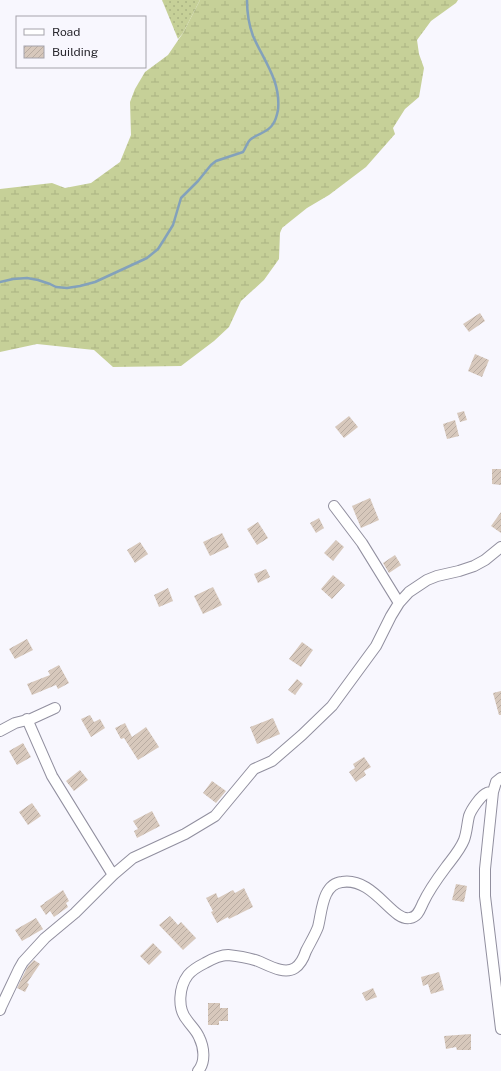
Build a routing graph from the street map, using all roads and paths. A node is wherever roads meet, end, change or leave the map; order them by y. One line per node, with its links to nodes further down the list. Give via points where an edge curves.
1 (334, 506): 3 (street, via 362,543)
2 (501, 547): 3 (street, via 474,566 426,580)
3 (399, 603): 9 (street, via 376,646 332,706 302,735 272,761 254,769 215,816 185,834 133,858)
4 (55, 708): 5 (street)
5 (27, 719): 6 (street); 9 (street, via 52,776)
6 (0, 731)
7 (501, 778): 8 (street, via 496,782)
8 (493, 792): 11 (street, via 484,869); 12 (street, via 482,796 472,810 464,840 455,856 438,878 418,914 410,919 396,914 364,886 355,882 339,882 329,889 318,928 300,964 294,969 287,971 227,955 218,956 193,970 184,983 180,999 186,1019 199,1037 202,1048 202,1065)
9 (113, 875): 10 (street, via 23,962)
10 (0, 1008)
11 (501, 1029)
12 (198, 1071)

